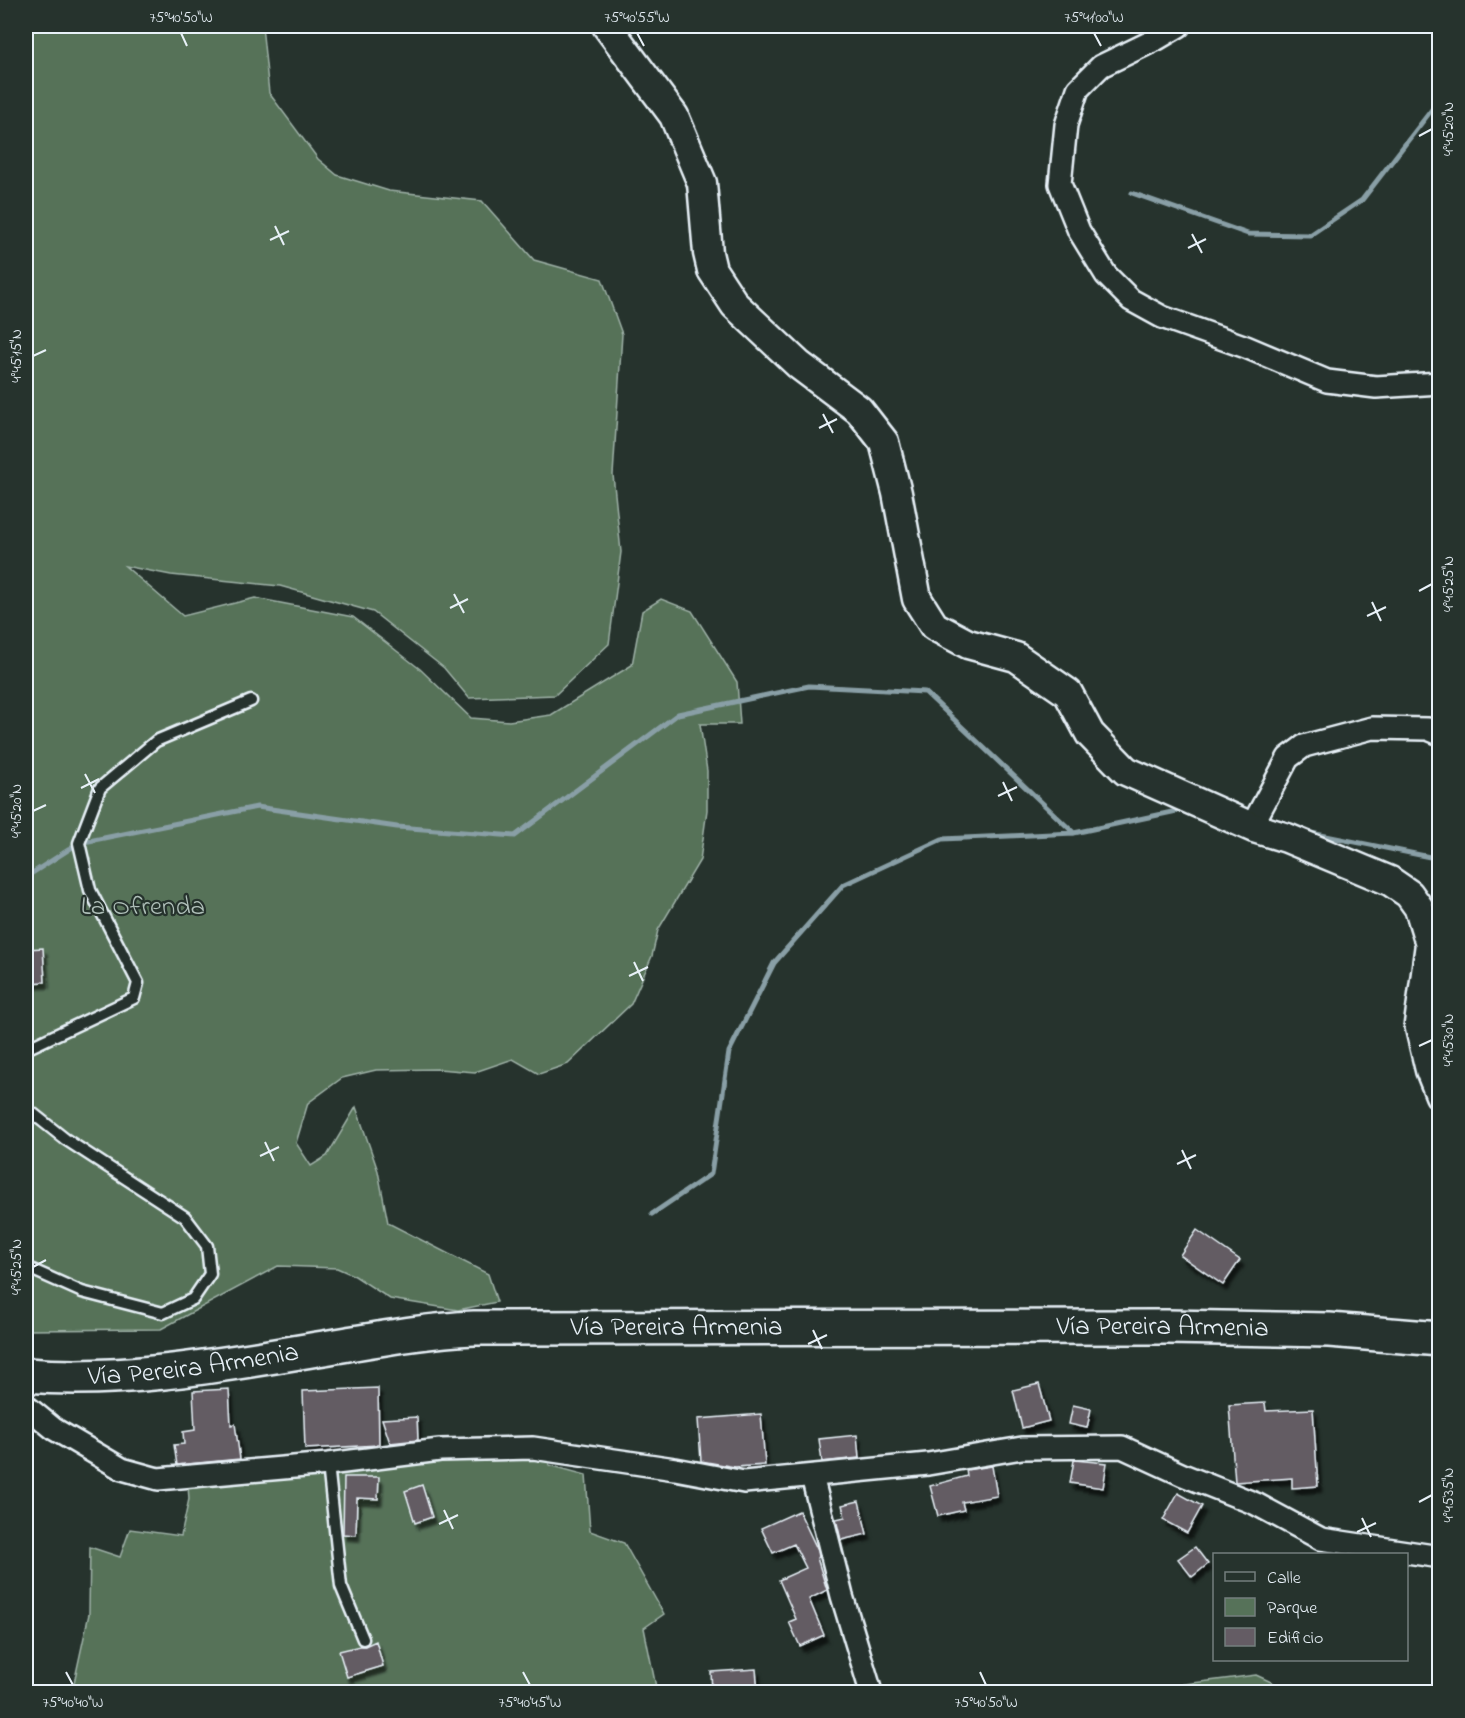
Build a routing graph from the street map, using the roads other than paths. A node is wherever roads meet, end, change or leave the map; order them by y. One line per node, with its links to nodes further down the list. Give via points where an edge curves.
1 (607, 26): 6 (street, via 674,116 702,183 712,270 729,296 799,365 859,410 884,442 917,599 934,626 968,644 1016,657 1068,693 1090,734 1126,771)
2 (1179, 26): 3 (street, via 1101,66 1078,89 1066,125 1060,184 1079,231 1106,275 1131,300 1162,317 1327,381 1376,387)
3 (1440, 383)
4 (251, 701): 7 (lane, via 156,741 100,788 79,843 90,890 138,983 134,998)
5 (1440, 734): 6 (street, via 1428,729 1372,728 1304,746 1288,758)
6 (1254, 828): 8 (street, via 1390,881 1409,894 1419,908 1430,944 1419,1024)
7 (26, 1049)
8 (1440, 1095)
9 (26, 1108): 10 (lane, via 65,1139 185,1217 207,1246 210,1274 193,1299 164,1313 82,1292)
10 (26, 1267)
11 (1440, 1339): 12 (main road, Vía Pereira Armenia, via 1329,1330 1167,1328 474,1328 401,1335 150,1373 74,1378)
12 (26, 1375)
13 (26, 1406): 14 (street, via 54,1429 122,1469 158,1479)
14 (328, 1464): 15 (street, via 440,1450 534,1448 744,1482); 17 (lane, via 341,1586)
15 (812, 1476): 16 (street, via 928,1464 1022,1448 1122,1447 1256,1504 1321,1539); 18 (street)
16 (1440, 1557)
17 (363, 1639)
18 (871, 1692)

